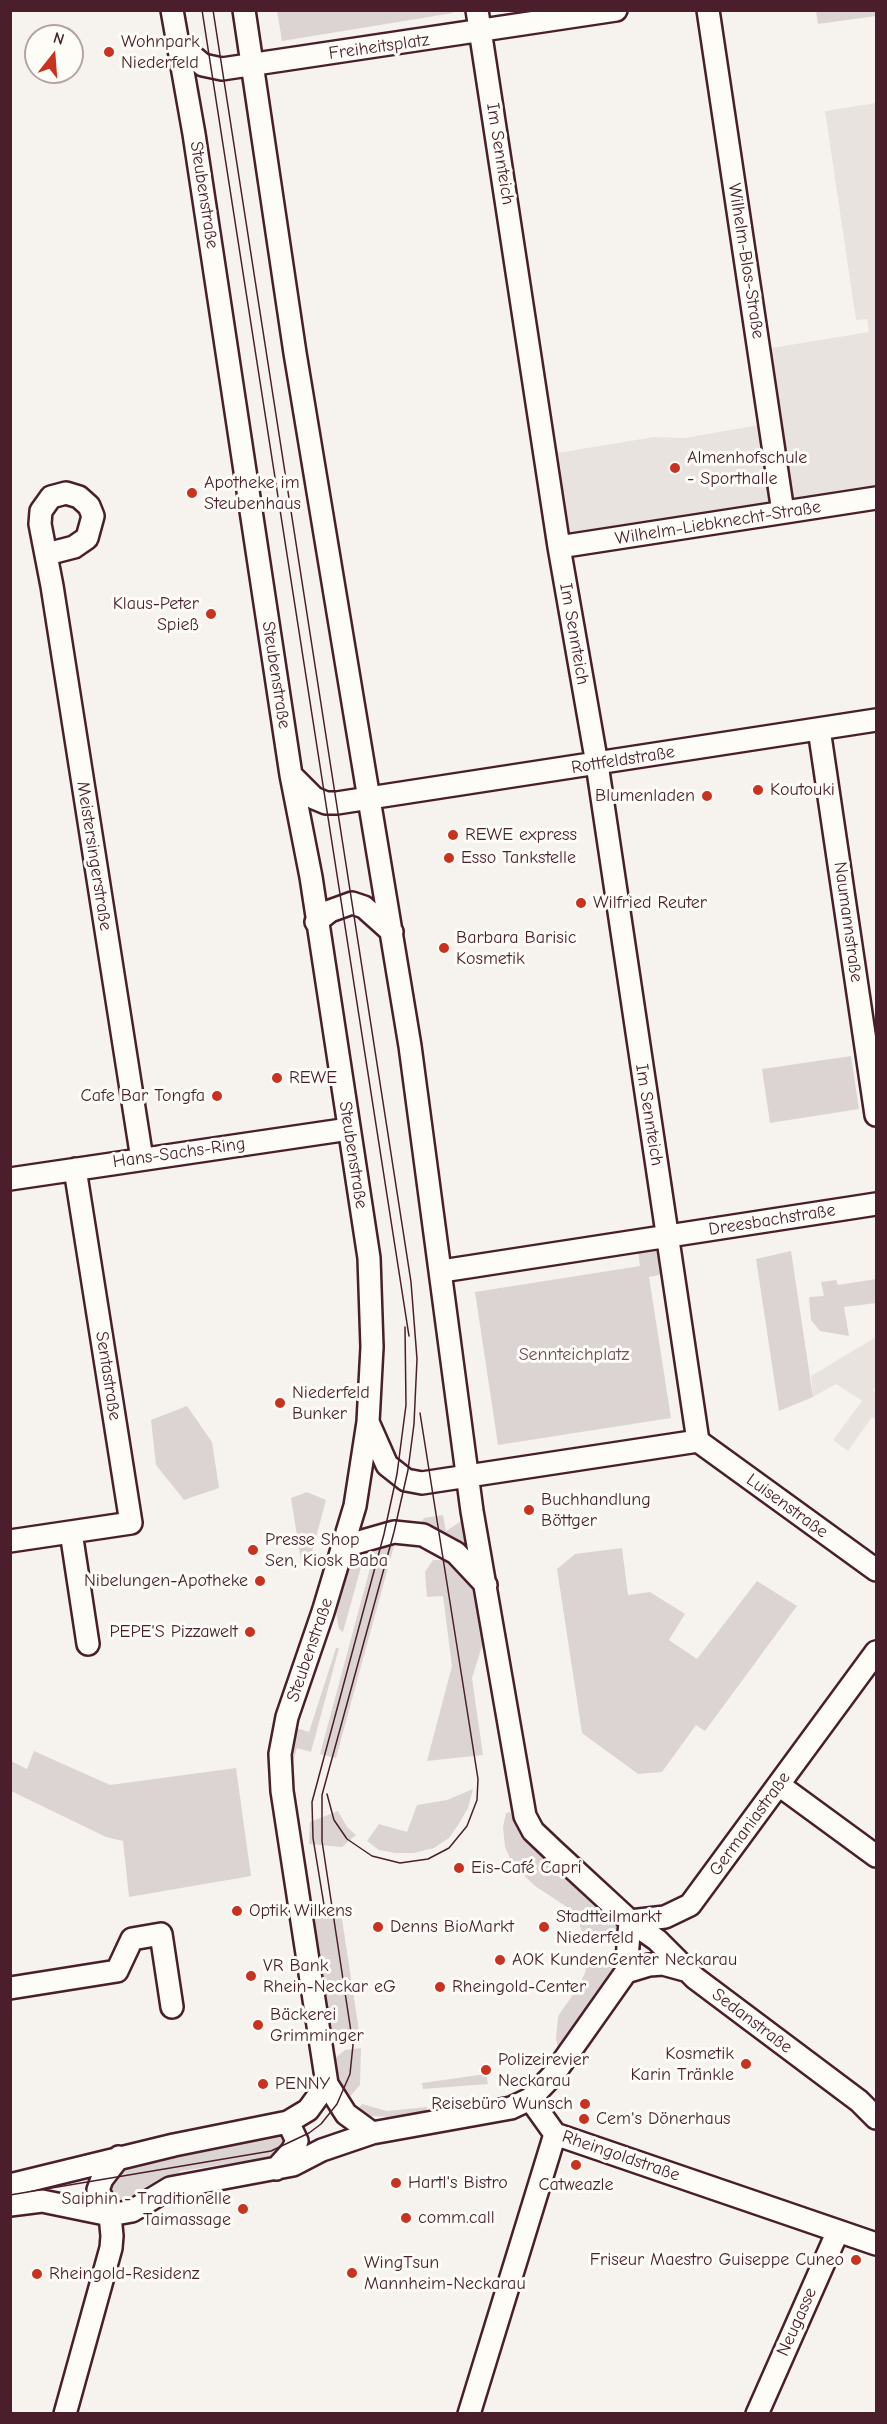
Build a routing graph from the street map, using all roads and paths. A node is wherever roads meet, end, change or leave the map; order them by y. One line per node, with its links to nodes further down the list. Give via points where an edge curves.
1 (172, 10): 7 (street, Steubenstraße)
2 (244, 10): 8 (street)
3 (477, 10): 6 (street)
4 (616, 10): 6 (street, Freiheitsplatz)
5 (708, 10): 10 (street, Wilhelm-Blos-Straße)
6 (481, 32): 8 (street, Freiheitsplatz); 11 (street, Im Sennteich)
7 (177, 43): 8 (street, Freiheitsplatz, via 211,68); 16 (street, Steubenstraße)
8 (254, 65): 17 (street, via 294,342)
9 (876, 498): 10 (street, Wilhelm-Liebknecht-Straße)
10 (783, 513): 11 (street, Wilhelm-Liebknecht-Straße)
11 (559, 547): 15 (street, Im Sennteich)
12 (47, 554): 22 (street, Meistersingerstraße)
13 (876, 720): 14 (street, Rottfeldstraße)
14 (819, 729): 15 (street, Rottfeldstraße); 20 (street, Naumannstraße)
15 (597, 764): 17 (street, Rottfeldstraße); 26 (street, Im Sennteich)
16 (291, 775): 17 (street, Rottfeldstraße, via 314,798 326,803); 18 (street, Steubenstraße)
17 (369, 799): 19 (street)
18 (316, 922): 19 (street, via 330,911 352,903 364,907); 21 (street, Steubenstraße)
19 (392, 932): 27 (street)
20 (876, 1115)
21 (349, 1128): 22 (street, Hans-Sachs-Ring); 28 (street, Steubenstraße, via 369,1258 372,1347)
22 (142, 1159): 23 (street, Hans-Sachs-Ring)
23 (75, 1169): 24 (street, Hans-Sachs-Ring); 31 (street, Sentastraße, via 131,1523)
24 (10, 1179)
25 (876, 1204): 26 (street, Dreesbachstraße)
26 (668, 1236): 27 (street); 29 (street)
27 (442, 1271): 30 (street)
28 (368, 1422): 30 (street, via 384,1460 402,1478 422,1483); 33 (street, Steubenstraße)
29 (698, 1441): 30 (street); 34 (street, Luisenstraße)
30 (467, 1476): 35 (street)
31 (71, 1532): 32 (street, Sentastraße); 36 (street)
32 (10, 1541)
33 (345, 1546): 35 (street, via 394,1532 423,1536 456,1553); 45 (street, Steubenstraße, via 287,1718 280,1754 282,1791)
34 (876, 1570)
35 (486, 1586): 40 (street, via 525,1816 539,1837)
36 (88, 1644)
37 (876, 1652): 38 (street, Germaniastraße)
38 (779, 1785): 39 (street); 40 (street, Germaniastraße, via 690,1905 665,1917)
39 (876, 1856)
40 (630, 1921): 41 (street, Sedanstraße, via 657,1940); 42 (street)
41 (685, 1970): 42 (street, via 663,1964); 47 (street, Sedanstraße)
42 (626, 1972): 46 (street, via 554,2074)
43 (10, 1988): 44 (street, via 117,1971 132,1939 161,1934)
44 (172, 2007)
45 (327, 2084): 48 (street, via 308,2110); 49 (street, Steubenstraße, via 346,2114)
46 (530, 2099): 49 (street, via 511,2108); 50 (street, Rheingoldstraße)
47 (876, 2118)
48 (288, 2122): 51 (street); 52 (street, via 297,2141)
49 (372, 2133): 52 (street)
50 (555, 2134): 56 (street, Rheingoldstraße); 59 (street)
51 (119, 2157): 53 (street); 55 (street, via 98,2190)
52 (276, 2169): 55 (street, via 170,2188 132,2211)
53 (10, 2185)
54 (10, 2205): 55 (street, via 51,2201)
55 (110, 2215): 58 (street, via 112,2235 104,2281)
56 (838, 2231): 57 (street, Rheingoldstraße); 60 (street, Neugasse)
57 (876, 2244)
58 (65, 2414)
59 (469, 2414)
60 (757, 2414)

